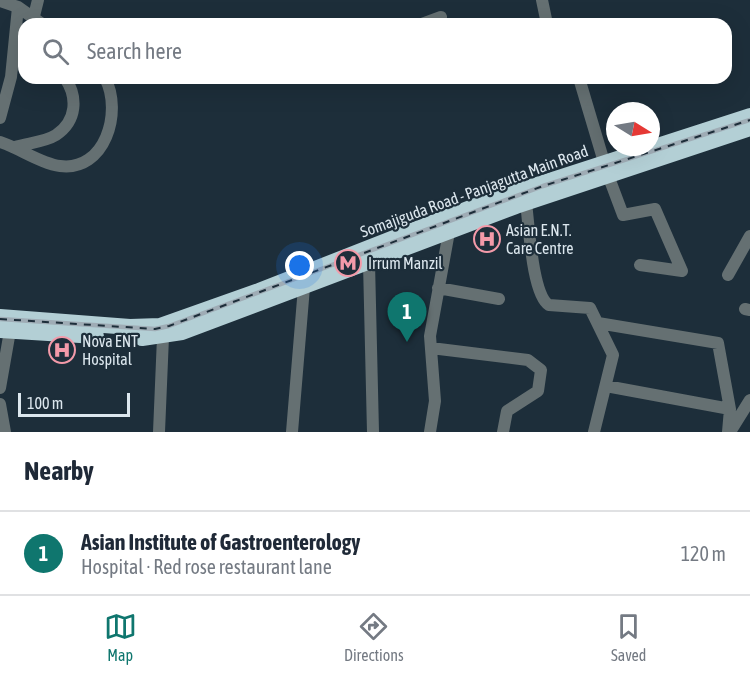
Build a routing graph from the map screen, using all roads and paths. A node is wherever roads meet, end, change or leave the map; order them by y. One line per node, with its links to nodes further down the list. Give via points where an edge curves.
1 (38, 0): 6 (street)
2 (542, 0): 7 (street)
3 (0, 1): 4 (street)
4 (18, 7): 5 (street); 12 (street, via 11,77)
5 (33, 18)
6 (38, 18)
7 (546, 18)
8 (69, 84): 15 (street, via 74,97 72,117 57,135)
9 (108, 84): 15 (street, via 113,118 101,149 76,166 58,166)
10 (580, 84): 16 (street)
11 (750, 116): 16 (highway, Somajiguda Road - Panjagutta Main Road)
12 (0, 118)
13 (750, 128): 16 (highway, Somajiguda Road - Panjagutta Main Road)
14 (0, 142): 15 (street)
15 (15, 147)
16 (601, 170): 17 (highway, Somajiguda Road - Panjagutta Main Road); 21 (street, via 623,215 656,208 682,271); 26 (highway, Somajiguda Road - Panjagutta Main Road, via 491,200)
17 (526, 203): 18 (highway, Somajiguda Road - Panjagutta Main Road); 27 (street, via 544,302 590,308)
18 (449, 232): 20 (highway, Somajiguda Road - Panjagutta Main Road); 24 (street)
19 (750, 236): 22 (street)
20 (369, 262): 23 (highway, Somajiguda Road - Panjagutta Main Road); 39 (street)
21 (640, 265)
22 (728, 274)
23 (303, 286): 26 (highway, Somajiguda Road - Panjagutta Main Road); 38 (street)
24 (438, 288): 25 (street); 30 (street)
25 (499, 299)
26 (208, 316): 28 (highway, Somajiguda Road - Panjagutta Main Road, via 147,327); 29 (highway, Somajiguda Road - Panjagutta Main Road)
27 (598, 323): 31 (street, via 613,355); 35 (street, via 718,343)
28 (3, 326): 29 (highway, Somajiguda Road - Panjagutta Main Road, via 128,338); 32 (street)
29 (163, 337): 37 (street)
30 (431, 348): 40 (street, via 435,401); 41 (street, via 528,360 541,370 537,391 507,411)
31 (606, 386): 35 (street); 42 (street)
32 (0, 388)
33 (750, 400): 43 (street)
34 (0, 404): 36 (street)
35 (730, 409): 43 (street)
36 (5, 432)
37 (159, 432)
38 (292, 432)
39 (373, 432)
40 (430, 432)
41 (502, 432)
42 (594, 432)
43 (729, 432)

